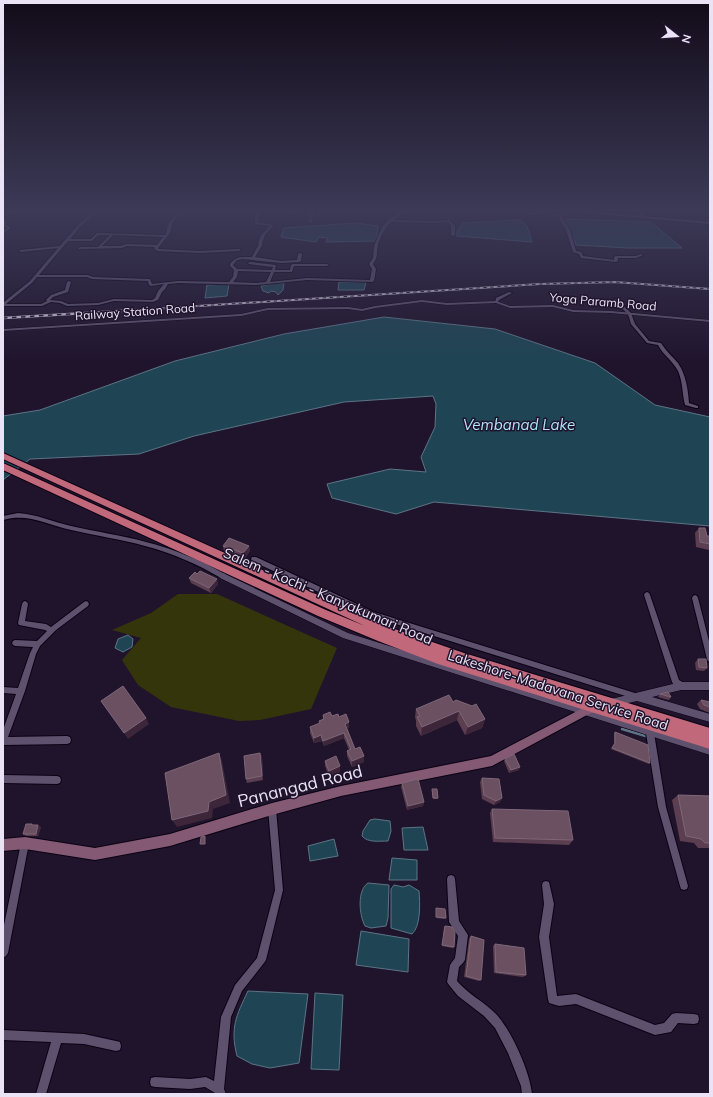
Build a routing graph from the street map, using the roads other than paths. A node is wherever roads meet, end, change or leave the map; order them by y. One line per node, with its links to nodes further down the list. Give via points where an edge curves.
1 (49, 261): 10 (street)
2 (234, 261): 8 (street, via 231,266)
3 (276, 261): 4 (street)
4 (296, 261)
5 (373, 261): 13 (street, via 372,280 314,279)
6 (250, 263): 9 (street, via 275,266)
7 (327, 265): 9 (street, via 296,264 291,271)
8 (236, 270): 9 (street); 12 (street)
9 (273, 271): 13 (street)
10 (37, 276): 14 (street, via 149,280 151,285); 19 (street)
11 (69, 282): 17 (street, via 67,291 52,296 48,300)
12 (232, 282): 13 (street); 14 (street)
13 (268, 282)
14 (167, 283): 17 (street, via 153,301 114,300 98,304 68,305)
15 (510, 292): 18 (street)
16 (615, 300): 21 (street)
17 (50, 301): 19 (street, via 42,305)
18 (496, 302): 20 (street, Yoga Paramb Road, via 447,304 422,301 357,311 348,308); 21 (street, Yoga Paramb Road, via 508,307 554,306 573,311)
19 (4, 304)
20 (268, 309): 23 (street, Railway Station Road, via 241,315)
21 (630, 314): 22 (street, Yoga Paramb Road); 24 (street, via 633,324 648,342 660,344 663,352 679,369 685,385 687,404)
22 (710, 321)
23 (3, 330)
24 (696, 407)
25 (3, 456): 43 (highway, Salem - Kochi - Kanyakumari Road, via 384,630 457,656)
26 (3, 466): 44 (highway, Salem - Kochi - Kanyakumari Road, via 382,638)
27 (3, 519): 29 (street, via 18,514 134,541 168,551)
28 (254, 560): 42 (street, Lakeshore-Madavana Service Road, via 372,614)
29 (223, 576): 44 (street, Lakeshore-Madavana Service Road, via 346,636)
30 (647, 595): 38 (street, via 676,682)
31 (695, 598): 37 (street)
32 (25, 604): 34 (street, via 21,623)
33 (86, 604): 34 (street)
34 (51, 630): 36 (street)
35 (16, 643): 36 (street)
36 (38, 644): 41 (street)
37 (710, 659)
38 (683, 686): 39 (street); 42 (street)
39 (710, 686)
40 (3, 690): 41 (street)
41 (21, 690): 48 (street)
42 (635, 696): 43 (street); 45 (street, Lakeshore-Madavana Service Road)
43 (611, 703): 44 (highway); 47 (highway, Salem - Kochi - Kanyakumari Road)
44 (589, 710): 46 (street, Lakeshore-Madavana Service Road); 50 (highway, Salem - Kochi - Kanyakumari Road); 54 (main road, Panangad Road, via 492,761 341,791)
45 (710, 718)
46 (650, 732): 51 (street, Lakeshore-Madavana Service Road); 59 (street, via 662,807)
47 (710, 734)
48 (3, 739): 49 (street)
49 (67, 740)
50 (710, 743)
51 (710, 751)
52 (3, 779): 53 (street)
53 (58, 780)
54 (272, 809): 55 (main road, Panangad Road, via 170,840 96,854); 66 (street, via 279,890 261,960 238,988 226,1017)
55 (25, 843): 56 (main road, Panangad Road); 60 (street)
56 (3, 845)
57 (451, 879): 68 (street, via 454,922 463,935 460,960 455,965 452,982 492,1017 508,1040)
58 (546, 885): 61 (street, via 549,904 544,937 553,999 576,999 656,1030 667,1028 676,1018)
59 (684, 886)
60 (3, 953)
61 (694, 1019)
62 (3, 1034): 63 (street)
63 (57, 1039): 64 (street, via 84,1039); 67 (street)
64 (116, 1046)
65 (155, 1082): 66 (street, via 206,1082)
66 (220, 1092)
67 (41, 1094)
68 (527, 1094)

